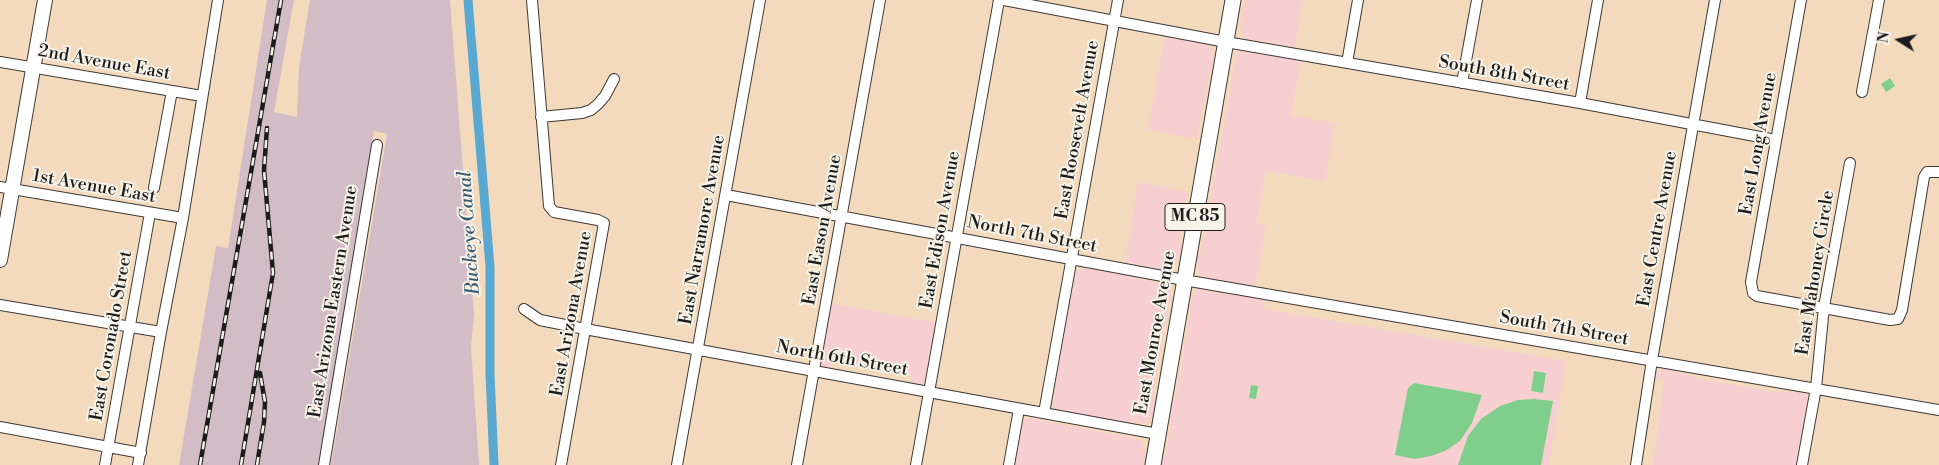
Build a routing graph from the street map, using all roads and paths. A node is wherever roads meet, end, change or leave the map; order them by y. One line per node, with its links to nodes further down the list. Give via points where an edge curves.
1 (45, 0): 20 (main road)
2 (218, 0): 25 (street)
3 (532, 0): 27 (street, East Arizona Avenue)
4 (760, 0): 35 (street, East Narramore Avenue)
5 (880, 0): 37 (street, East Eason Avenue)
6 (999, 0): 39 (street, East Edison Avenue)
7 (1004, 0): 16 (street, South 8th Street)
8 (1118, 0): 16 (street, East Roosevelt Avenue)
9 (1233, 0): 17 (main road, East Monroe Avenue / MC 85)
10 (1358, 0): 19 (street)
11 (1477, 0): 22 (street)
12 (1598, 0): 26 (street)
13 (1715, 0): 28 (street, East Centre Avenue)
14 (1801, 0): 29 (street, East Long Avenue)
15 (1879, 0): 24 (street)
16 (1114, 21): 17 (street, South 8th Street); 40 (street, East Roosevelt Avenue)
17 (1226, 42): 19 (street, South 8th Street); 42 (main road, East Monroe Avenue / MC 85)
18 (0, 62): 20 (street, 2nd Avenue East)
19 (1347, 63): 22 (street, South 8th Street)
20 (34, 68): 23 (street, 2nd Avenue East); 33 (main road)
21 (614, 79): 27 (street, via 605,96 591,110)
22 (1462, 83): 26 (street, South 8th Street)
23 (172, 92): 25 (street, 2nd Avenue East); 34 (street)
24 (1862, 92)
25 (202, 96): 38 (street)
26 (1580, 103): 28 (street, South 8th Street)
27 (541, 117): 47 (street, East Arizona Avenue, via 551,210 604,223)
28 (1693, 124): 29 (street, South 8th Street); 50 (street, East Centre Avenue)
29 (1776, 140): 44 (street, East Long Avenue, via 1751,282 1753,293)
30 (377, 145): 63 (street, East Arizona Eastern Avenue)
31 (1850, 163): 44 (street, East Mahoney Circle)
32 (1939, 172): 44 (street, via 1927,172 1924,177 1898,319)
33 (7, 188): 36 (street, 1st Avenue East); 41 (main road)
34 (154, 188)
35 (726, 195): 37 (street, North 7th Street); 49 (street, East Narramore Avenue)
36 (150, 213): 38 (street, 1st Avenue East); 46 (street, East Coronado Street)
37 (842, 216): 39 (street, North 7th Street); 51 (street, East Eason Avenue)
38 (183, 218): 48 (street)
39 (956, 238): 40 (street, North 7th Street); 53 (street, East Edison Avenue)
40 (1071, 259): 42 (street, North 7th Street); 56 (street, East Roosevelt Avenue)
41 (0, 260)
42 (1184, 280): 50 (street, South 7th Street); 58 (main road, East Monroe Avenue / MC 85)
43 (0, 305): 46 (street)
44 (1824, 307): 52 (street, East Mahoney Circle)
45 (524, 309): 47 (street, North 6th Street, via 540,320)
46 (129, 326): 48 (street); 59 (street, East Coronado Street)
47 (586, 329): 49 (street, North 6th Street); 64 (street, East Arizona Avenue)
48 (161, 332): 60 (street)
49 (698, 350): 51 (street, North 6th Street); 65 (street, East Narramore Avenue)
50 (1652, 360): 52 (street, South 7th Street); 70 (street, East Centre Avenue)
51 (814, 371): 53 (street, North 6th Street); 66 (street, East Eason Avenue)
52 (1816, 388): 55 (street, South 7th Street); 71 (street, East Mahoney Circle)
53 (929, 391): 54 (street, North 6th Street); 67 (street, East Edison Avenue)
54 (1019, 408): 56 (street, North 6th Street); 68 (street)
55 (1939, 410)
56 (1044, 413): 58 (street, North 6th Street)
57 (0, 428): 59 (street)
58 (1158, 434): 69 (main road, East Monroe Avenue / MC 85)
59 (109, 446): 60 (street); 61 (street, East Coronado Street)
60 (140, 453): 62 (street)
61 (105, 465)
62 (138, 465)
63 (324, 465)
64 (561, 465)
65 (677, 465)
66 (797, 465)
67 (916, 465)
68 (1009, 465)
69 (1153, 465)
70 (1636, 465)
71 (1802, 465)

